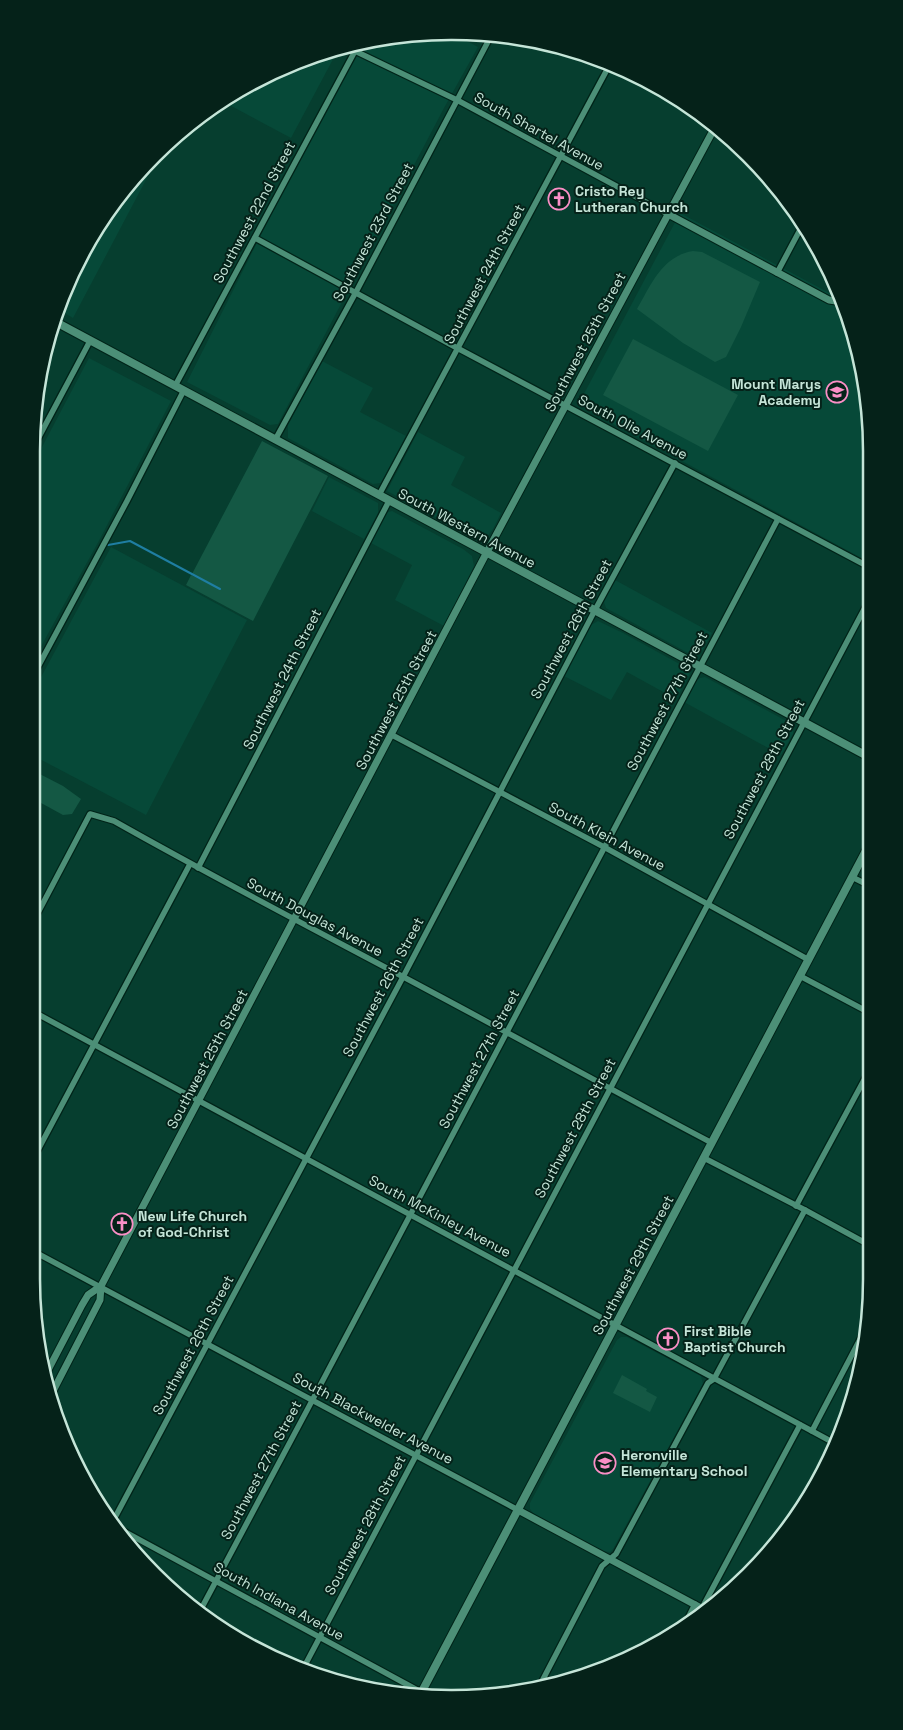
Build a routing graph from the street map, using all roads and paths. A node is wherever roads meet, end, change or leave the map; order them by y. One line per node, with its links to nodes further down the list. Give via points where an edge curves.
1 (488, 42): 5 (street, Southwest 23rd Street)
2 (355, 51): 10 (street, Southwest 22nd Street)
3 (356, 51): 5 (street, South Shartel Avenue)
4 (607, 70): 7 (street, Southwest 24th Street)
5 (457, 100): 7 (street, South Shartel Avenue); 12 (street, Southwest 23rd Street)
6 (711, 133): 8 (street, Southwest 25th Street)
7 (561, 158): 8 (street, South Shartel Avenue); 16 (street, Southwest 24th Street)
8 (668, 214): 11 (street, South Shartel Avenue); 19 (street, Southwest 25th Street)
9 (799, 231): 11 (street)
10 (255, 238): 12 (street, South Olie Avenue); 17 (street, Southwest 22nd Street)
11 (777, 273): 13 (street, South Shartel Avenue)
12 (356, 292): 16 (street, South Olie Avenue); 21 (street, Southwest 23rd Street)
13 (834, 301)
14 (60, 325): 15 (main road, South Western Avenue)
15 (90, 341): 17 (main road, South Western Avenue); 20 (street)
16 (459, 348): 19 (street, South Olie Avenue); 23 (street, Southwest 24th Street)
17 (175, 386): 18 (main road, South Western Avenue)
18 (184, 390): 21 (main road, South Western Avenue); 30 (street)
19 (565, 406): 22 (street, South Olie Avenue); 26 (street, Southwest 25th Street)
20 (41, 434)
21 (275, 440): 23 (main road, South Western Avenue)
22 (675, 463): 25 (street, South Olie Avenue); 28 (street, Southwest 26th Street)
23 (379, 495): 24 (main road, South Western Avenue)
24 (389, 501): 26 (main road, South Western Avenue); 39 (street, Southwest 24th Street)
25 (778, 519): 27 (street, South Olie Avenue); 31 (street, Southwest 27th Street)
26 (487, 552): 28 (main road, South Western Avenue); 33 (street, Southwest 25th Street)
27 (863, 564)
28 (595, 610): 31 (main road, South Western Avenue); 35 (street, Southwest 26th Street)
29 (863, 611): 32 (street, Southwest 28th Street)
30 (40, 663)
31 (699, 666): 32 (main road, South Western Avenue); 36 (street, Southwest 27th Street)
32 (804, 722): 34 (main road, South Western Avenue); 42 (street, Southwest 28th Street)
33 (392, 735): 35 (street, South Klein Avenue); 44 (street, Southwest 25th Street)
34 (863, 754)
35 (500, 792): 36 (street, South Klein Avenue); 47 (street, Southwest 26th Street)
36 (604, 848): 42 (street, South Klein Avenue); 50 (street, Southwest 27th Street)
37 (863, 857): 40 (main road, Southwest 29th Street)
38 (190, 864): 39 (street, South Douglas Avenue); 43 (street, South Douglas Avenue, via 114,821 90,814); 51 (street)
39 (198, 868): 44 (street, South Douglas Avenue)
40 (852, 877): 41 (street); 45 (main road, Southwest 29th Street)
41 (863, 882)
42 (707, 904): 45 (street, South Klein Avenue); 53 (street, Southwest 28th Street)
43 (40, 909)
44 (294, 920): 47 (street, South Douglas Avenue); 54 (street, Southwest 25th Street)
45 (809, 960): 46 (main road, Southwest 29th Street)
46 (800, 976): 48 (street); 55 (main road, Southwest 29th Street)
47 (403, 977): 50 (street, South Douglas Avenue); 58 (street, Southwest 26th Street)
48 (863, 1009)
49 (40, 1015): 51 (street, South McKinley Avenue)
50 (507, 1032): 53 (street, South Douglas Avenue); 61 (street, Southwest 27th Street)
51 (94, 1043): 54 (street, South McKinley Avenue); 56 (street)
52 (863, 1082): 59 (street)
53 (609, 1090): 55 (street, South Douglas Avenue); 64 (street, Southwest 28th Street)
54 (199, 1101): 58 (street, South McKinley Avenue); 65 (street, Southwest 25th Street)
55 (712, 1144): 57 (main road, Southwest 29th Street)
56 (40, 1146)
57 (704, 1158): 59 (street); 66 (main road, Southwest 29th Street)
58 (305, 1159): 61 (street, South McKinley Avenue); 67 (street, Southwest 26th Street)
59 (796, 1206): 60 (street)
60 (805, 1210): 62 (street); 70 (street)
61 (410, 1215): 64 (street, South McKinley Avenue); 72 (street, Southwest 27th Street)
62 (863, 1242)
63 (40, 1255): 65 (street, South Blackwelder Avenue)
64 (515, 1270): 66 (street, South McKinley Avenue); 76 (street, Southwest 28th Street)
65 (101, 1286): 67 (street, South Blackwelder Avenue); 69 (street, Southwest 25th Street, via 88,1295); 71 (street, Southwest 25th Street, via 100,1300)
66 (615, 1327): 70 (street, South McKinley Avenue); 77 (main road, Southwest 29th Street)
67 (207, 1344): 72 (street, South Blackwelder Avenue); 78 (street, Southwest 26th Street)
68 (857, 1345): 74 (street)
69 (50, 1367)
70 (714, 1379): 73 (street, South McKinley Avenue); 80 (street, via 708,1383 633,1524)
71 (55, 1388)
72 (312, 1400): 76 (street, South Blackwelder Avenue); 81 (street, Southwest 27th Street)
73 (800, 1425): 74 (street, South McKinley Avenue); 82 (street)
74 (812, 1431): 75 (street, South McKinley Avenue)
75 (830, 1441)
76 (416, 1456): 77 (street, South Blackwelder Avenue); 87 (street, Southwest 28th Street)
77 (518, 1510): 80 (street, South Blackwelder Avenue); 91 (main road, Southwest 29th Street)
78 (116, 1517)
79 (127, 1532): 81 (street, South Indiana Avenue)
80 (610, 1559): 83 (street, South Blackwelder Avenue); 89 (street, via 602,1566)
81 (217, 1581): 84 (street, Southwest 27th Street); 87 (street, South Indiana Avenue)
82 (705, 1603)
83 (695, 1604): 85 (street, South Blackwelder Avenue); 86 (street)
84 (203, 1606)
85 (700, 1607)
86 (690, 1614)
87 (320, 1638): 88 (street, Southwest 28th Street); 90 (street, South Indiana Avenue)
88 (306, 1663)
89 (543, 1679)
90 (407, 1687)
91 (424, 1689)

